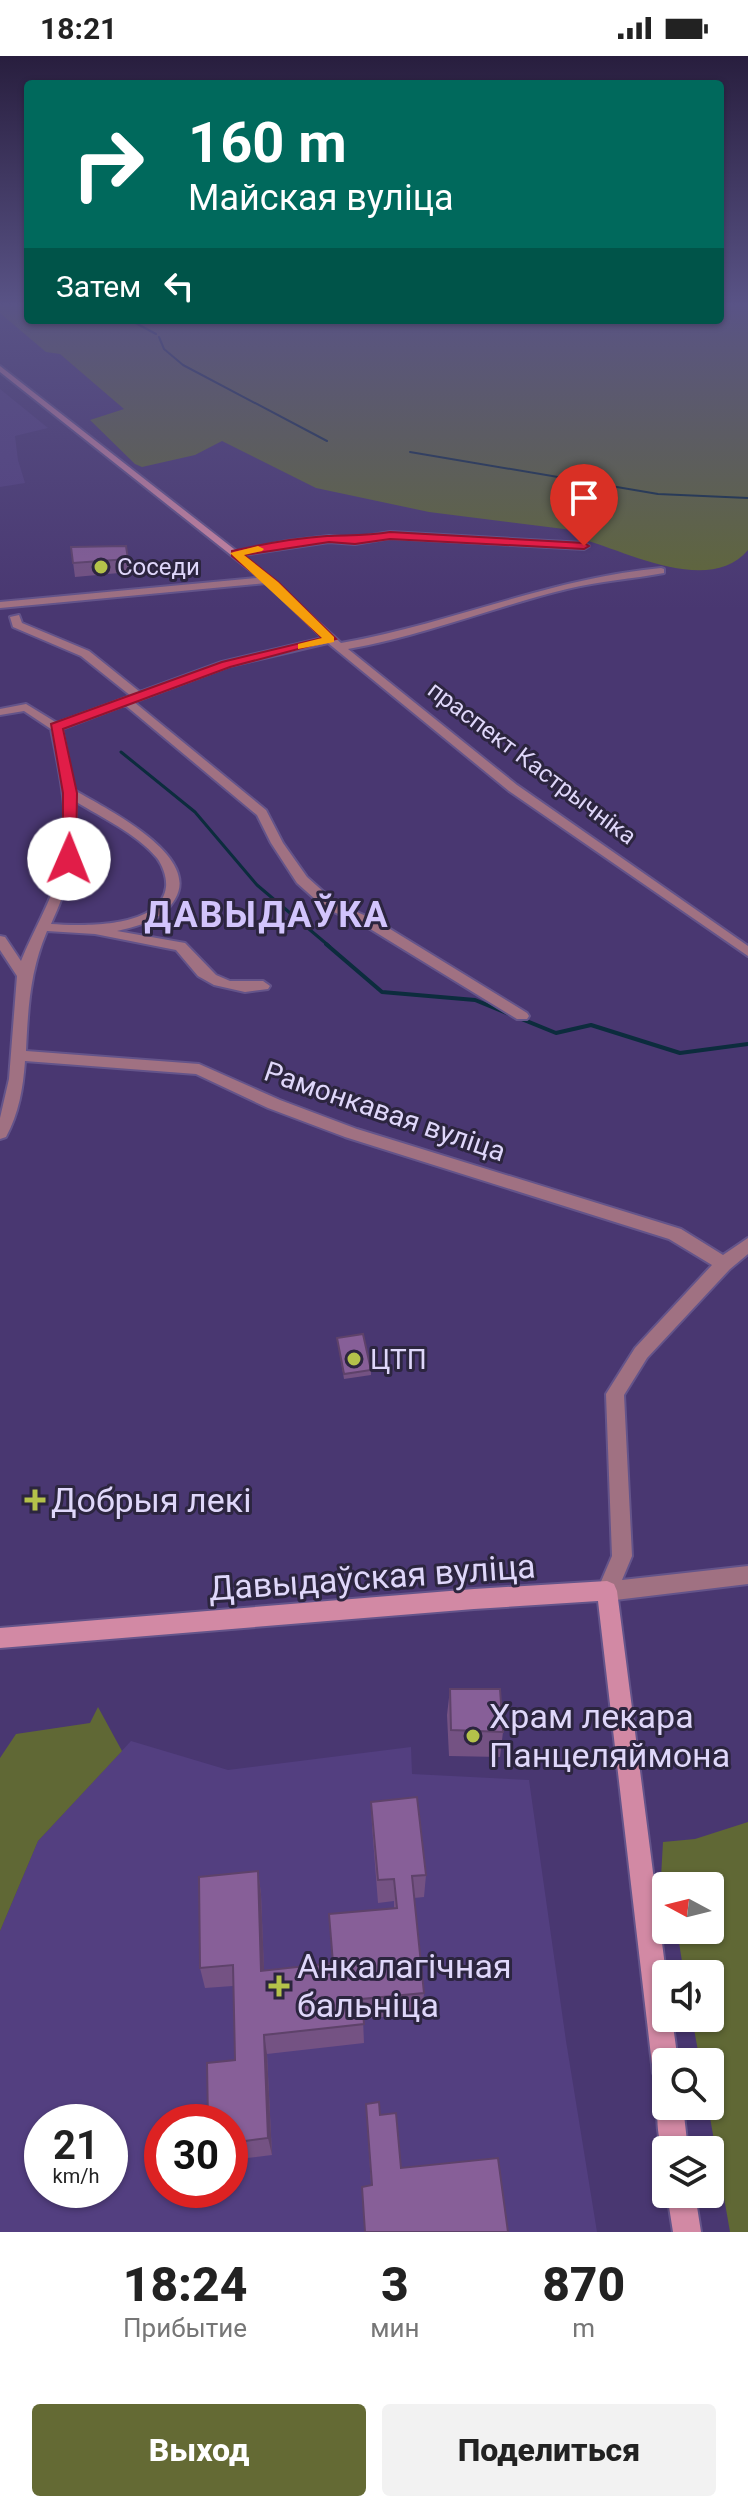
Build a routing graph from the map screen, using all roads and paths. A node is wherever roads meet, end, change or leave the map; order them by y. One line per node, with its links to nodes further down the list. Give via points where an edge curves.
1 (48, 406): 3 (main road)
2 (584, 546): 3 (street, via 390,535)
3 (235, 553): 5 (main road)
4 (661, 571): 8 (street, via 612,575 404,634)
5 (271, 582): 6 (street); 8 (street, праспект Кастрычніка)
6 (0, 608)
7 (15, 617): 9 (street, via 17,625 32,634 87,655)
8 (334, 643): 9 (street, via 226,664); 16 (street, праспект Кастрычніка, via 513,788)
9 (132, 699): 11 (street); 19 (street, via 262,813 302,880 330,905 397,938)
10 (0, 712): 11 (street, via 20,706)
11 (56, 727): 12 (street)
12 (70, 793): 13 (street, via 69,859); 14 (street, via 150,846 168,865 173,888 171,901 151,916)
13 (43, 927): 14 (street); 17 (street)
14 (91, 930): 18 (street, via 180,946 217,981 246,989)
15 (0, 940): 17 (street)
16 (748, 952)
17 (24, 976): 20 (street)
18 (263, 986)
19 (522, 1016)
20 (18, 1055): 21 (street, via 7,1123); 23 (street, Рамонкавая вуліца, via 199,1069 366,1138 675,1234)
21 (0, 1133)
22 (748, 1244): 23 (street)
23 (724, 1264): 25 (street, via 641,1353 615,1394 622,1556)
24 (748, 1575): 25 (street, Давыдаўская вуліца)
25 (607, 1591): 26 (main road, Давыдаўская вуліца); 27 (main road)
26 (0, 1638)
27 (663, 2048)
28 (683, 2208): 29 (main road)
29 (687, 2232)

